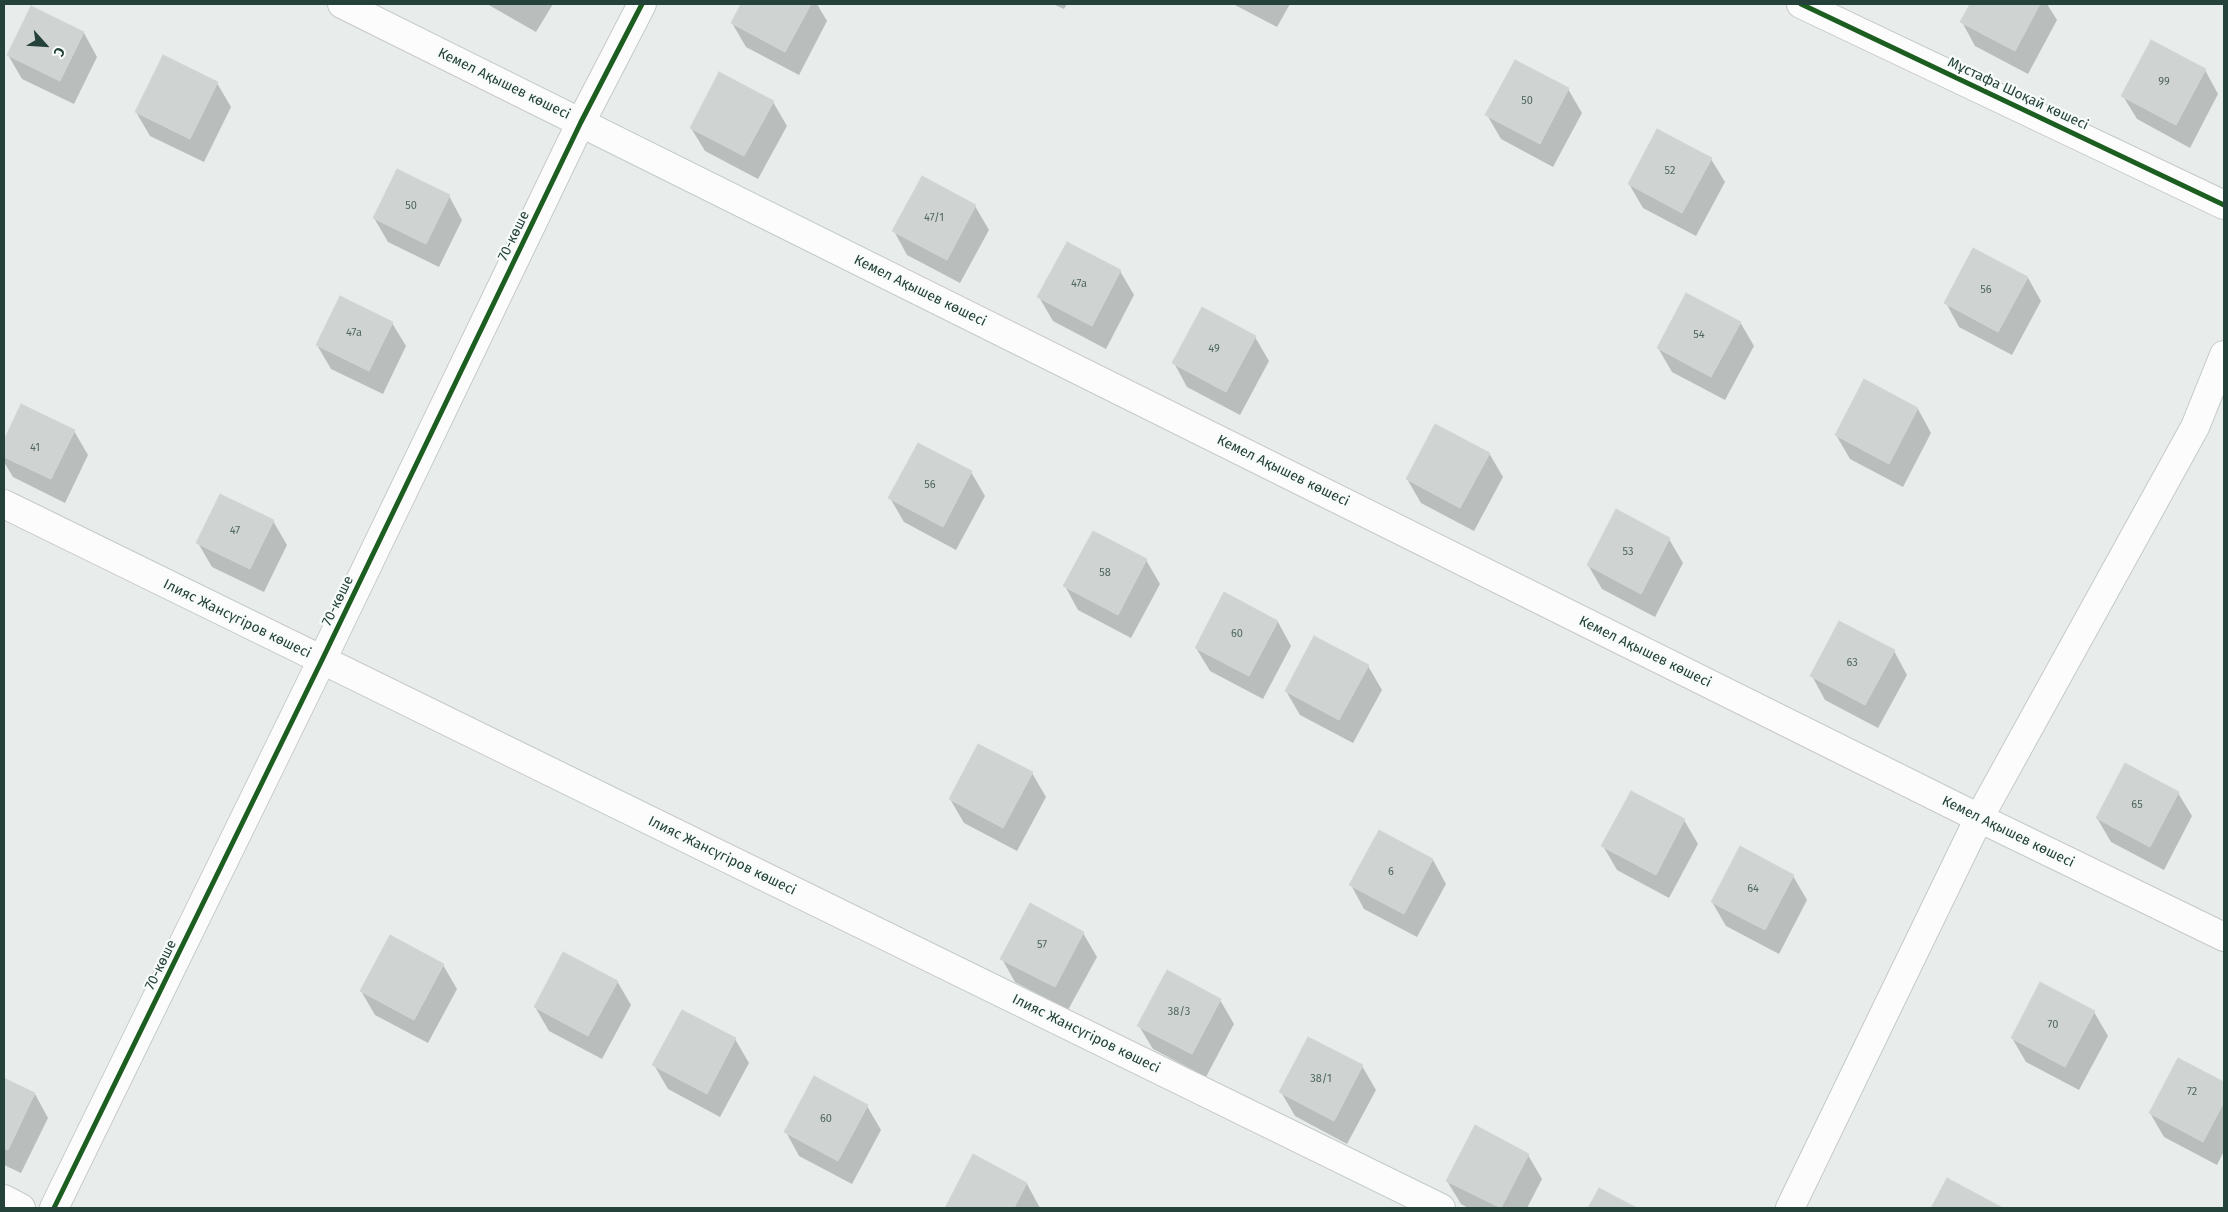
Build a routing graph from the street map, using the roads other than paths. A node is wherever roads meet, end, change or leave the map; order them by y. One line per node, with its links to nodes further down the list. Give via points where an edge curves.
1 (342, 4): 4 (street, Кемел Ақышев көшесі)
2 (642, 4): 4 (street, 70-көше)
3 (1801, 4): 5 (street, Мұстафа Шоқай көшесі)
4 (581, 122): 8 (street, 70-көше); 9 (street, Кемел Ақышев көшесі)
5 (2224, 205)
6 (2224, 355): 9 (street, via 2195,427)
7 (4, 504): 8 (street, Ілияс Жансүгіров көшесі)
8 (322, 660): 13 (street, 70-көше); 14 (street, Ілияс Жансүгіров көшесі)
9 (1979, 818): 10 (street, Кемел Ақышев көшесі); 15 (street)
10 (2224, 937)
11 (4, 1200): 12 (street)
12 (21, 1208)
13 (54, 1208)
14 (1441, 1208)
15 (1790, 1208)

